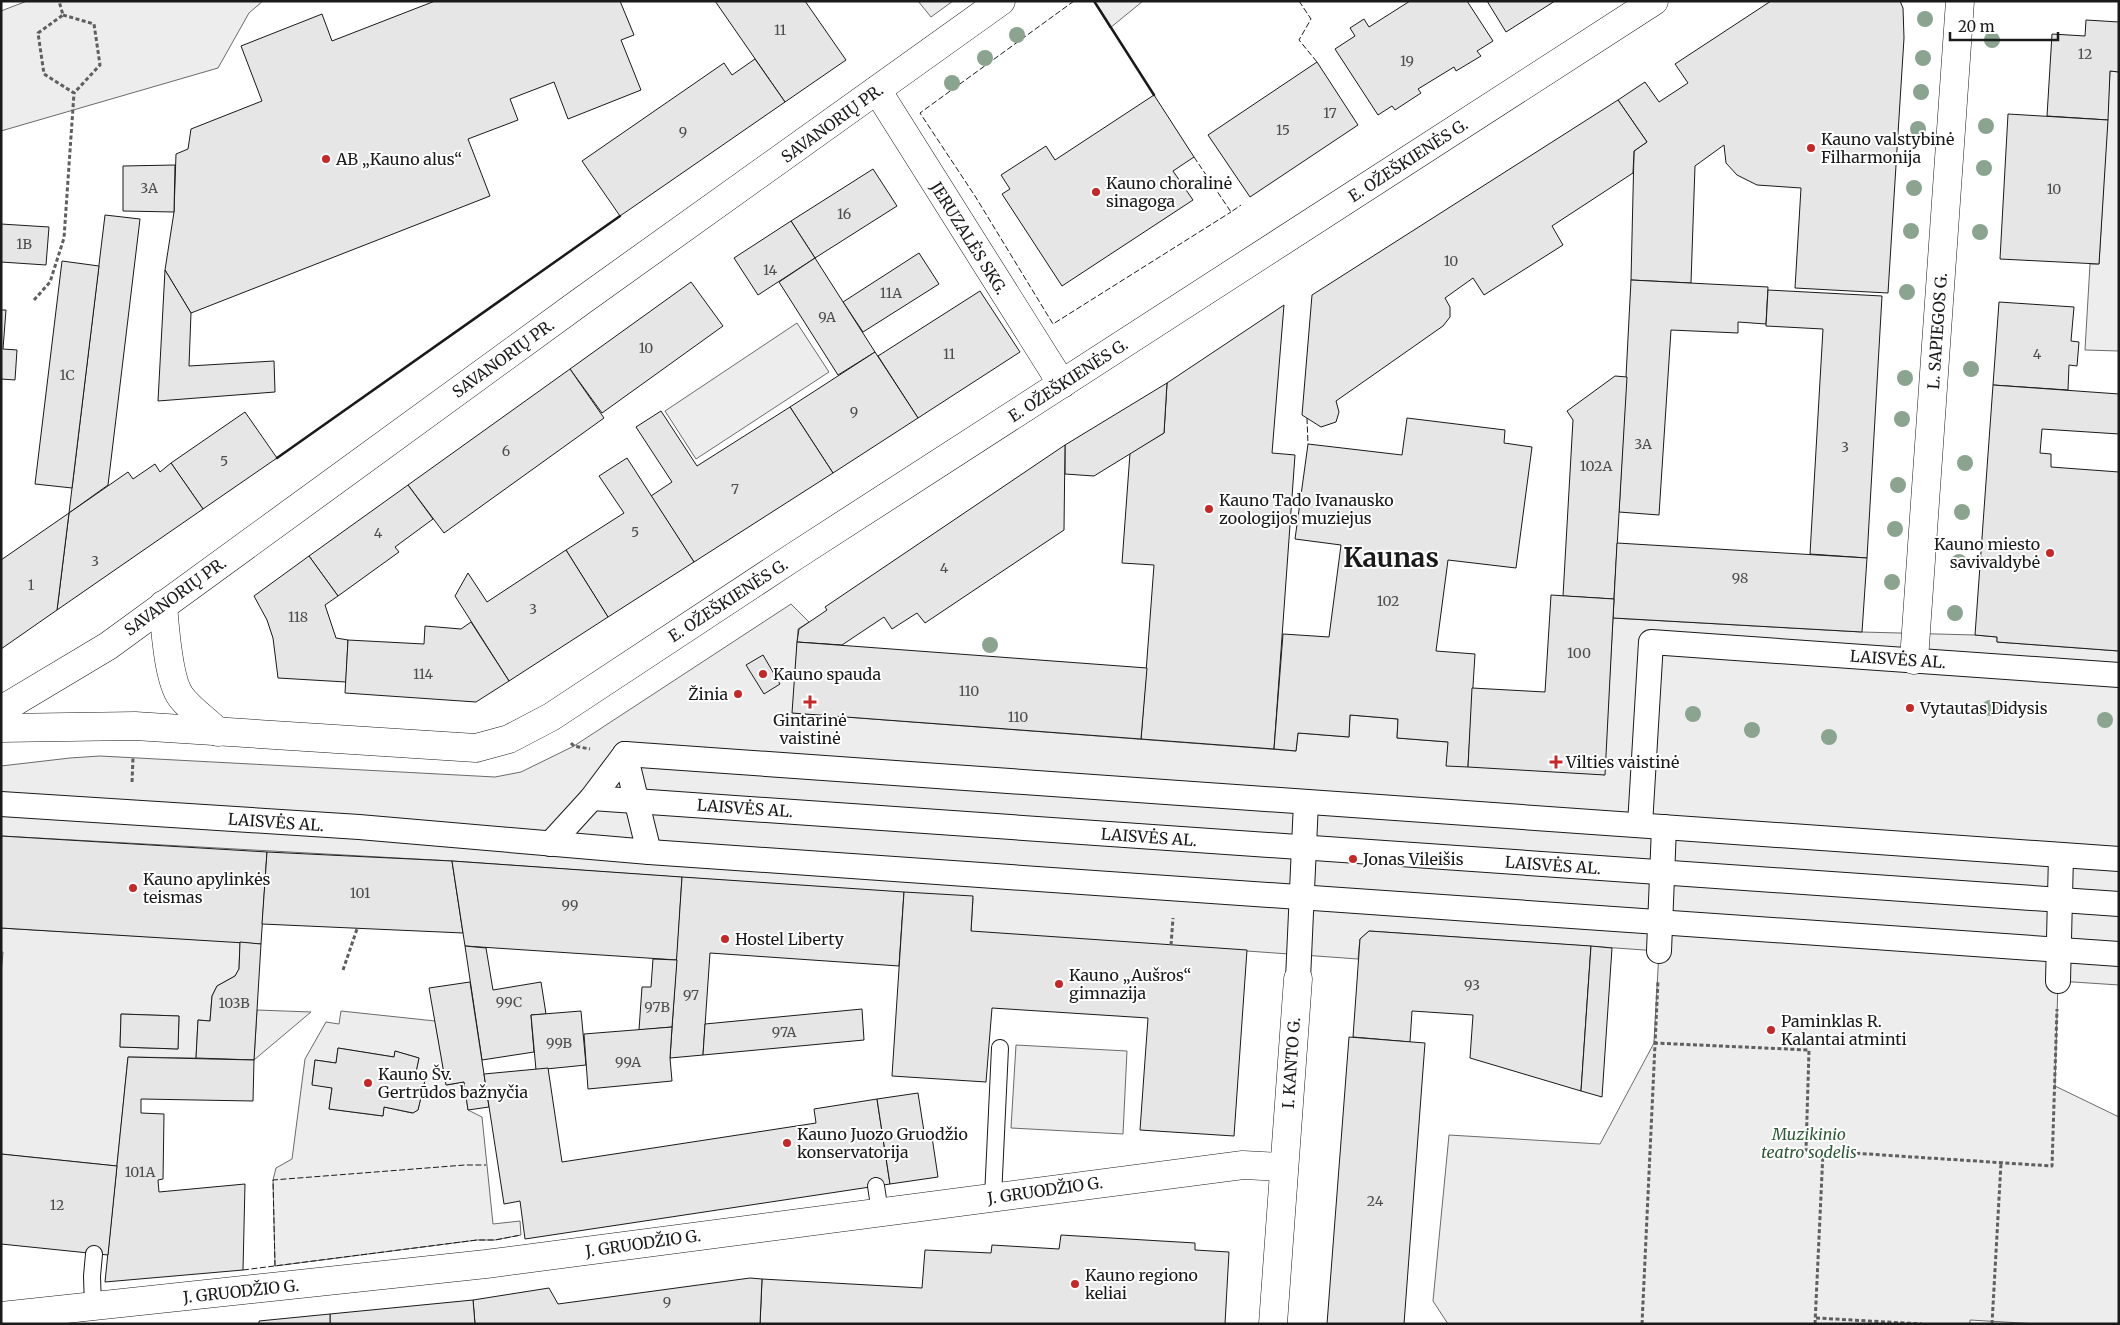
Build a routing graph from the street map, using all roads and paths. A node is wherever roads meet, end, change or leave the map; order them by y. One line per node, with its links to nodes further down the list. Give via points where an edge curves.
1 (59, 1): 5 (path)
2 (1001, 1): 6 (street, SAVANORIŲ PR.)
3 (1654, 1): 9 (street, E. OŽEŠKIENĖS G.)
4 (1960, 1): 11 (street, L. SAPIEGOS G.)
5 (63, 15): 7 (path, via 38,33 44,74); 7 (path, via 94,24 100,65)
6 (877, 90): 9 (street, JERUZALĖS SKG.); 10 (street, SAVANORIŲ PR.)
7 (74, 94): 8 (path, via 64,238 50,282)
8 (34, 300)
9 (1062, 384): 15 (street, E. OŽEŠKIENĖS G., via 551,717 509,739 476,748)
10 (163, 606): 13 (street, SAVANORIŲ PR., via 108,646); 15 (street, via 172,674 180,696)
11 (1914, 660): 12 (street, LAISVĖS AL.); 21 (street, LAISVĖS AL., via 1651,642)
12 (2119, 675)
13 (1, 710)
14 (1, 728): 15 (street, via 135,726)
15 (218, 732)
16 (625, 754): 17 (street); 18 (street); 19 (street)
17 (592, 798): 18 (street, LAISVĖS AL.); 23 (street)
18 (636, 801): 24 (street, LAISVĖS AL.); 25 (street)
19 (1306, 802): 21 (street); 24 (street, I. KANTO G.)
20 (1, 804): 23 (street, LAISVĖS AL., via 359,827)
21 (1640, 825): 22 (street)
22 (1664, 826): 26 (street); 28 (street)
23 (550, 844): 25 (street, LAISVĖS AL.)
24 (1304, 847): 28 (street, LAISVĖS AL.); 29 (street, I. KANTO G.)
25 (649, 852): 29 (street, LAISVĖS AL.)
26 (2061, 855): 27 (street); 30 (street)
27 (2119, 859)
28 (1662, 872): 30 (street, LAISVĖS AL.); 33 (street)
29 (1302, 897): 33 (street, LAISVĖS AL.); 40 (street, I. KANTO G.)
30 (2060, 900): 31 (street, LAISVĖS AL.); 36 (street)
31 (2119, 904)
32 (1173, 917): 35 (path)
33 (1660, 922): 36 (street, LAISVĖS AL.); 37 (street)
34 (357, 929): 39 (path)
35 (1171, 945)
36 (2059, 950): 38 (street, LAISVĖS AL.); 41 (street)
37 (1659, 951): 42 (path)
38 (2119, 954)
39 (343, 970)
40 (1298, 979): 46 (street, I. KANTO G.)
41 (2058, 981): 45 (path, via 2052,1166)
42 (1654, 1043): 44 (path, via 1809,1050 1806,1150); 53 (path)
43 (1000, 1048): 47 (lane)
44 (1823, 1152): 45 (path); 51 (path)
45 (2000, 1163): 56 (path)
46 (1284, 1167): 47 (street, J. GRUODŽIO G., via 1243,1165); 52 (street, I. KANTO G.)
47 (993, 1197): 49 (street, J. GRUODŽIO G., via 878,1199 486,1264)
48 (94, 1254): 49 (lane)
49 (93, 1308): 50 (street, J. GRUODŽIO G.)
50 (1, 1316)
51 (1816, 1318): 54 (path); 55 (path)
52 (1273, 1324)
53 (1642, 1324)
54 (1815, 1324)
55 (1922, 1324)
56 (1992, 1324)

